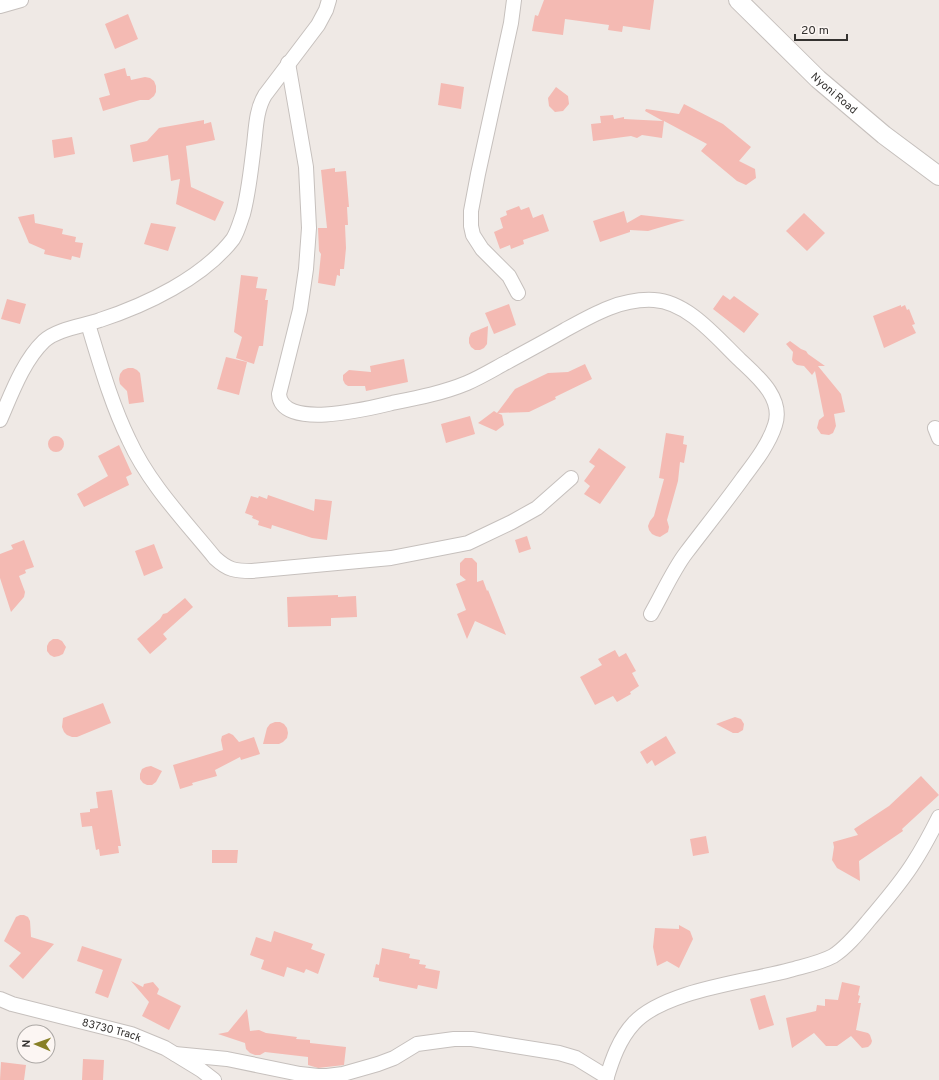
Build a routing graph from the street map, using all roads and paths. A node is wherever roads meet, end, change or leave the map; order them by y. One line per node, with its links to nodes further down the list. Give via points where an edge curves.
1 (21, 0): 5 (street)
2 (329, 0): 6 (street, via 318,25)
3 (514, 0): 8 (street, via 478,174 471,226 473,235 482,249 509,276)
4 (738, 0): 7 (street, Nyoni Road, via 818,79 884,135)
5 (0, 6)
6 (288, 63): 9 (street, via 260,103 244,208 233,238 196,274 114,315); 12 (street, via 306,167 309,228 300,310 279,394 279,401 283,405 313,415 349,413 442,391 478,378 590,316 615,305 636,300 665,301 691,314 765,385 777,411 772,434 755,462 684,556)
7 (939, 176)
8 (518, 293)
9 (88, 324): 10 (street, via 63,330 43,341 17,382); 11 (street, via 113,401 129,440 142,463 156,485 211,553 223,566 230,569 252,571 392,558 468,543 537,508)
10 (0, 420)
11 (571, 478)
12 (651, 614)
13 (939, 817): 16 (street, via 913,864 886,901 846,946 833,956 820,961 688,994 646,1013 634,1023 623,1038)
14 (0, 999): 15 (street, 83730 Track, via 131,1034)
15 (175, 1054): 16 (street, via 227,1059 300,1074 327,1076 378,1064 418,1044 454,1038 472,1039 559,1053 576,1058); 17 (street, 83730 Track)
16 (606, 1078)
17 (214, 1080)

